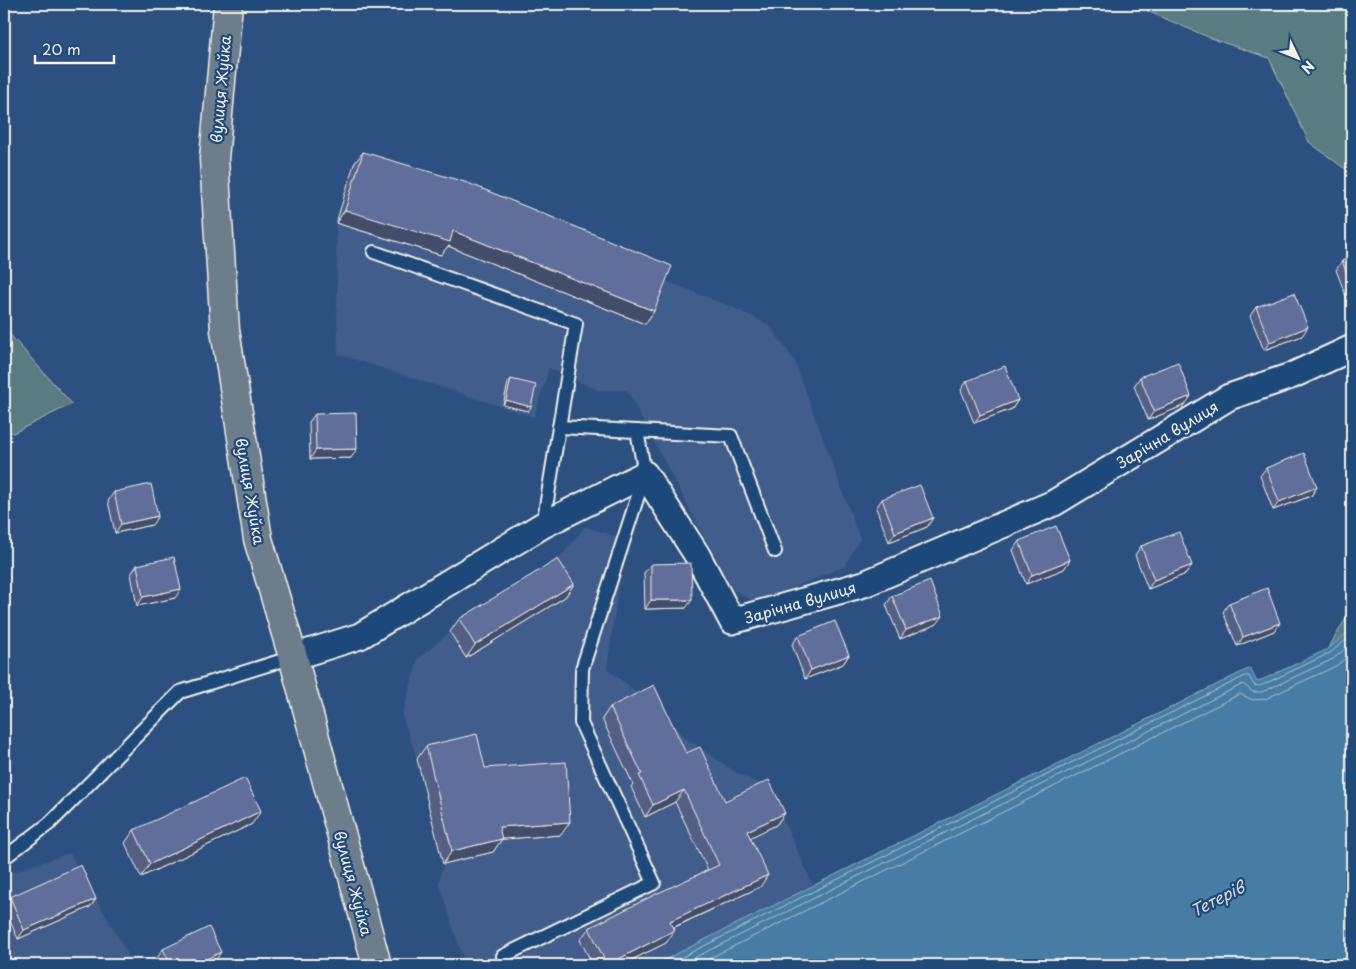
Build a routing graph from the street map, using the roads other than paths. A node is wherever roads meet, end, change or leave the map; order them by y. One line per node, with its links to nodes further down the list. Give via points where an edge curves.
1 (228, 4): 9 (highway, вулиця Жуйка, via 214,159 225,330 258,540)
2 (374, 252): 4 (lane, via 576,324)
3 (1352, 348): 6 (street, Зарічна вулиця, via 1290,376 1229,397 1054,503 864,584 732,621 697,555)
4 (559, 426): 5 (lane); 7 (lane)
5 (637, 431): 6 (lane); 8 (lane, via 731,436)
6 (645, 474): 7 (street); 11 (lane, via 582,669 581,723 654,883)
7 (543, 525): 9 (street, via 360,636)
8 (775, 551)
9 (293, 657): 10 (lane, via 180,692 50,822); 12 (highway, вулиця Жуйка)
10 (4, 858)
11 (503, 956)
12 (377, 965)

